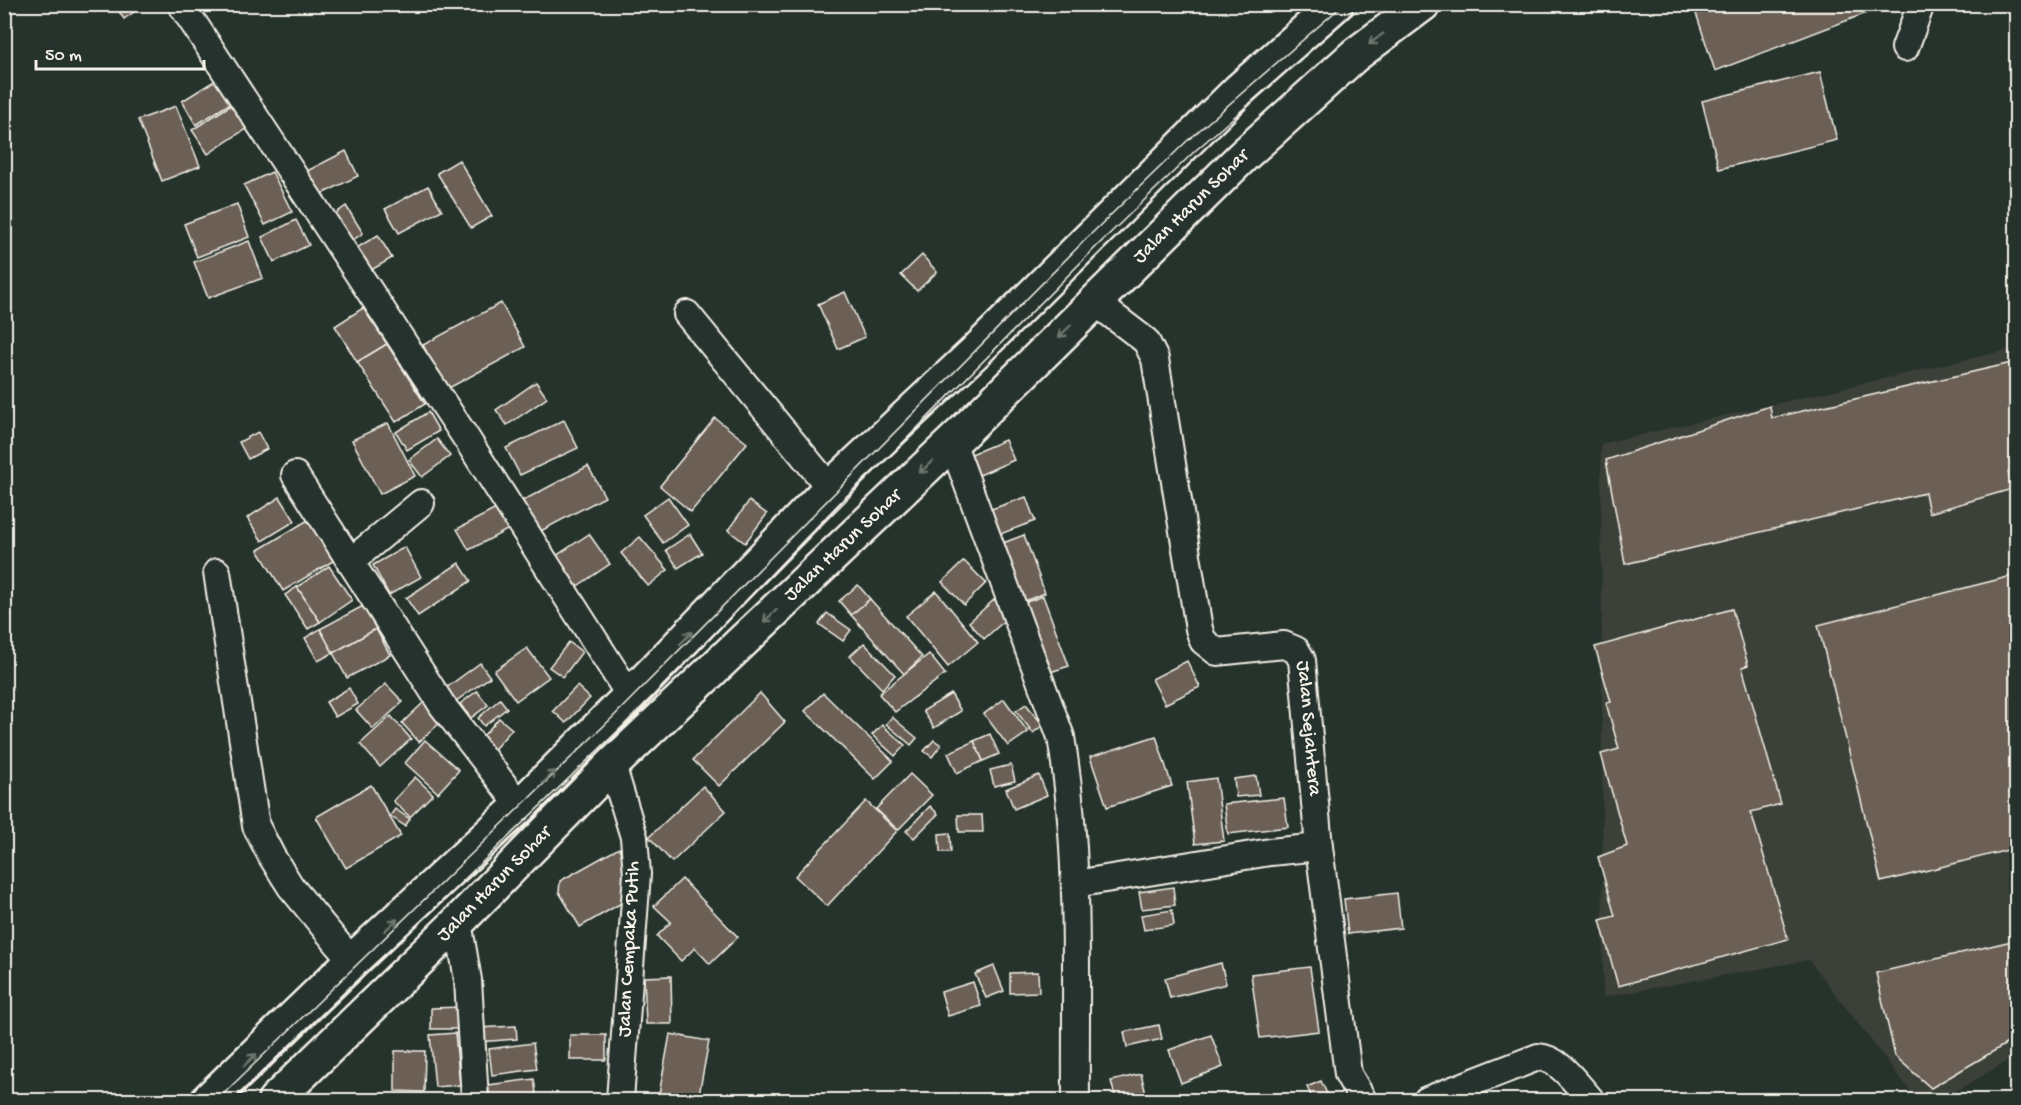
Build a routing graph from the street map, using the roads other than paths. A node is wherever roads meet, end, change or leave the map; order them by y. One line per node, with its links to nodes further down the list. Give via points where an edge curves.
1 (181, 4): 14 (street)
2 (1336, 4): 10 (highway, Jalan Harun Sohar, via 1239,90 975,352)
3 (1423, 4): 6 (highway, Jalan Harun Sohar, one-way to 6, via 1354,55 1252,148)
4 (1922, 4): 5 (street)
5 (1905, 48)
6 (1095, 302): 8 (highway, Jalan Harun Sohar, one-way to 8); 17 (street, Jalan Sejahtera, via 1146,341 1155,359 1203,641 1217,652 1284,645 1296,650 1302,660)
7 (687, 314): 10 (street)
8 (952, 442): 15 (highway, Jalan Harun Sohar, one-way to 15); 18 (street, via 1061,736)
9 (295, 475): 12 (street)
10 (830, 488): 14 (highway, Jalan Harun Sohar, one-way to 10)
11 (421, 503): 12 (street)
12 (350, 562): 16 (street, via 442,705)
13 (217, 572): 20 (street, via 256,826 291,888)
14 (630, 696): 16 (highway, Jalan Harun Sohar, one-way to 14)
15 (612, 765): 19 (highway, Jalan Harun Sohar); 25 (street, Jalan Cempaka Putih, via 634,837 637,874)
16 (520, 806): 20 (highway, Jalan Harun Sohar, one-way to 16)
17 (1318, 847): 18 (street); 21 (street, Jalan Sejahtera, via 1348,1074)
18 (1075, 884): 26 (street)
19 (458, 922): 23 (highway, Jalan Harun Sohar); 24 (street, via 468,980)
20 (352, 961): 22 (highway, Jalan Harun Sohar, one-way to 20)
21 (1360, 1097)
22 (208, 1101)
23 (275, 1101)
24 (475, 1101)
25 (620, 1101)
26 (1076, 1101)
27 (1426, 1101): 28 (street, via 1538,1057 1557,1064)
28 (1591, 1101)

